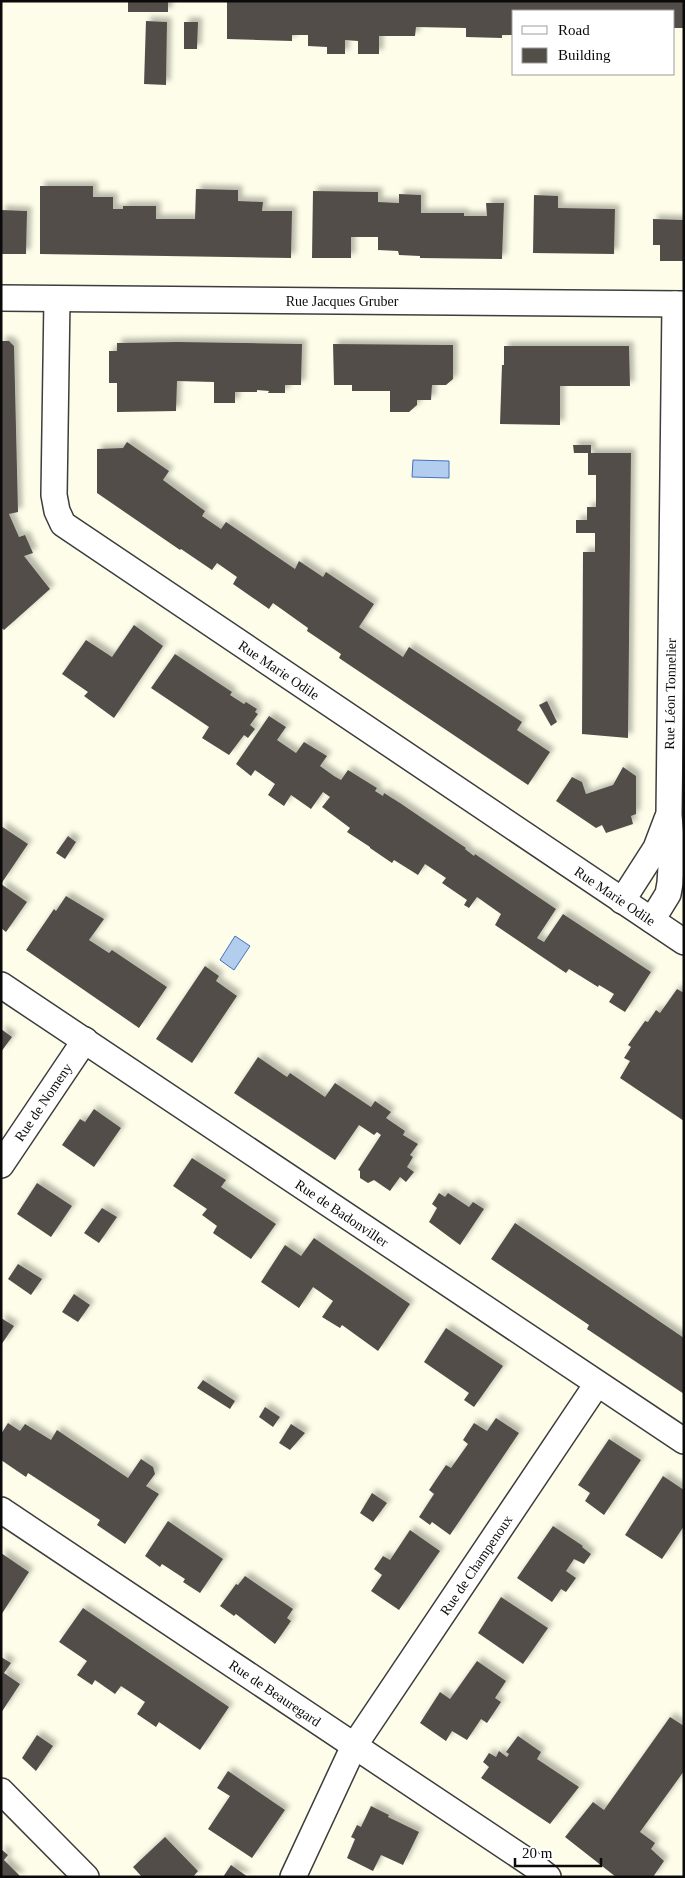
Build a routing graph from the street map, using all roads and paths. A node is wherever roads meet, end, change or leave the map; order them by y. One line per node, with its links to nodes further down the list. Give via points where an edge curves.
1 (1, 298): 2 (street, Rue Jacques Gruber)
2 (57, 299): 3 (street, Rue Jacques Gruber); 5 (street, Rue Marie Odile, via 54,495 63,524)
3 (680, 304): 4 (street, Rue Léon Tonnelier)
4 (669, 814): 5 (street, Rue Léon Tonnelier, via 656,848); 6 (street, Rue Léon Tonnelier, via 670,883 668,894)
5 (622, 901): 6 (street, Rue Marie Odile)
6 (652, 920): 7 (street, Rue Marie Odile)
7 (684, 942)
8 (1, 985): 9 (street, Rue de Badonviller)
9 (84, 1040): 10 (street, Rue de Nomeny); 11 (street, Rue de Badonviller)
10 (1, 1164)
11 (597, 1384): 12 (street, Rue de Badonviller); 14 (street, Rue de Champenoux)
12 (684, 1441)
13 (1, 1510): 14 (street, Rue de Beauregard)
14 (354, 1746): 17 (street, Rue de Champenoux); 18 (street, Rue de Beauregard)
15 (1, 1791): 16 (street)
16 (86, 1877)
17 (293, 1877)
18 (548, 1877)

